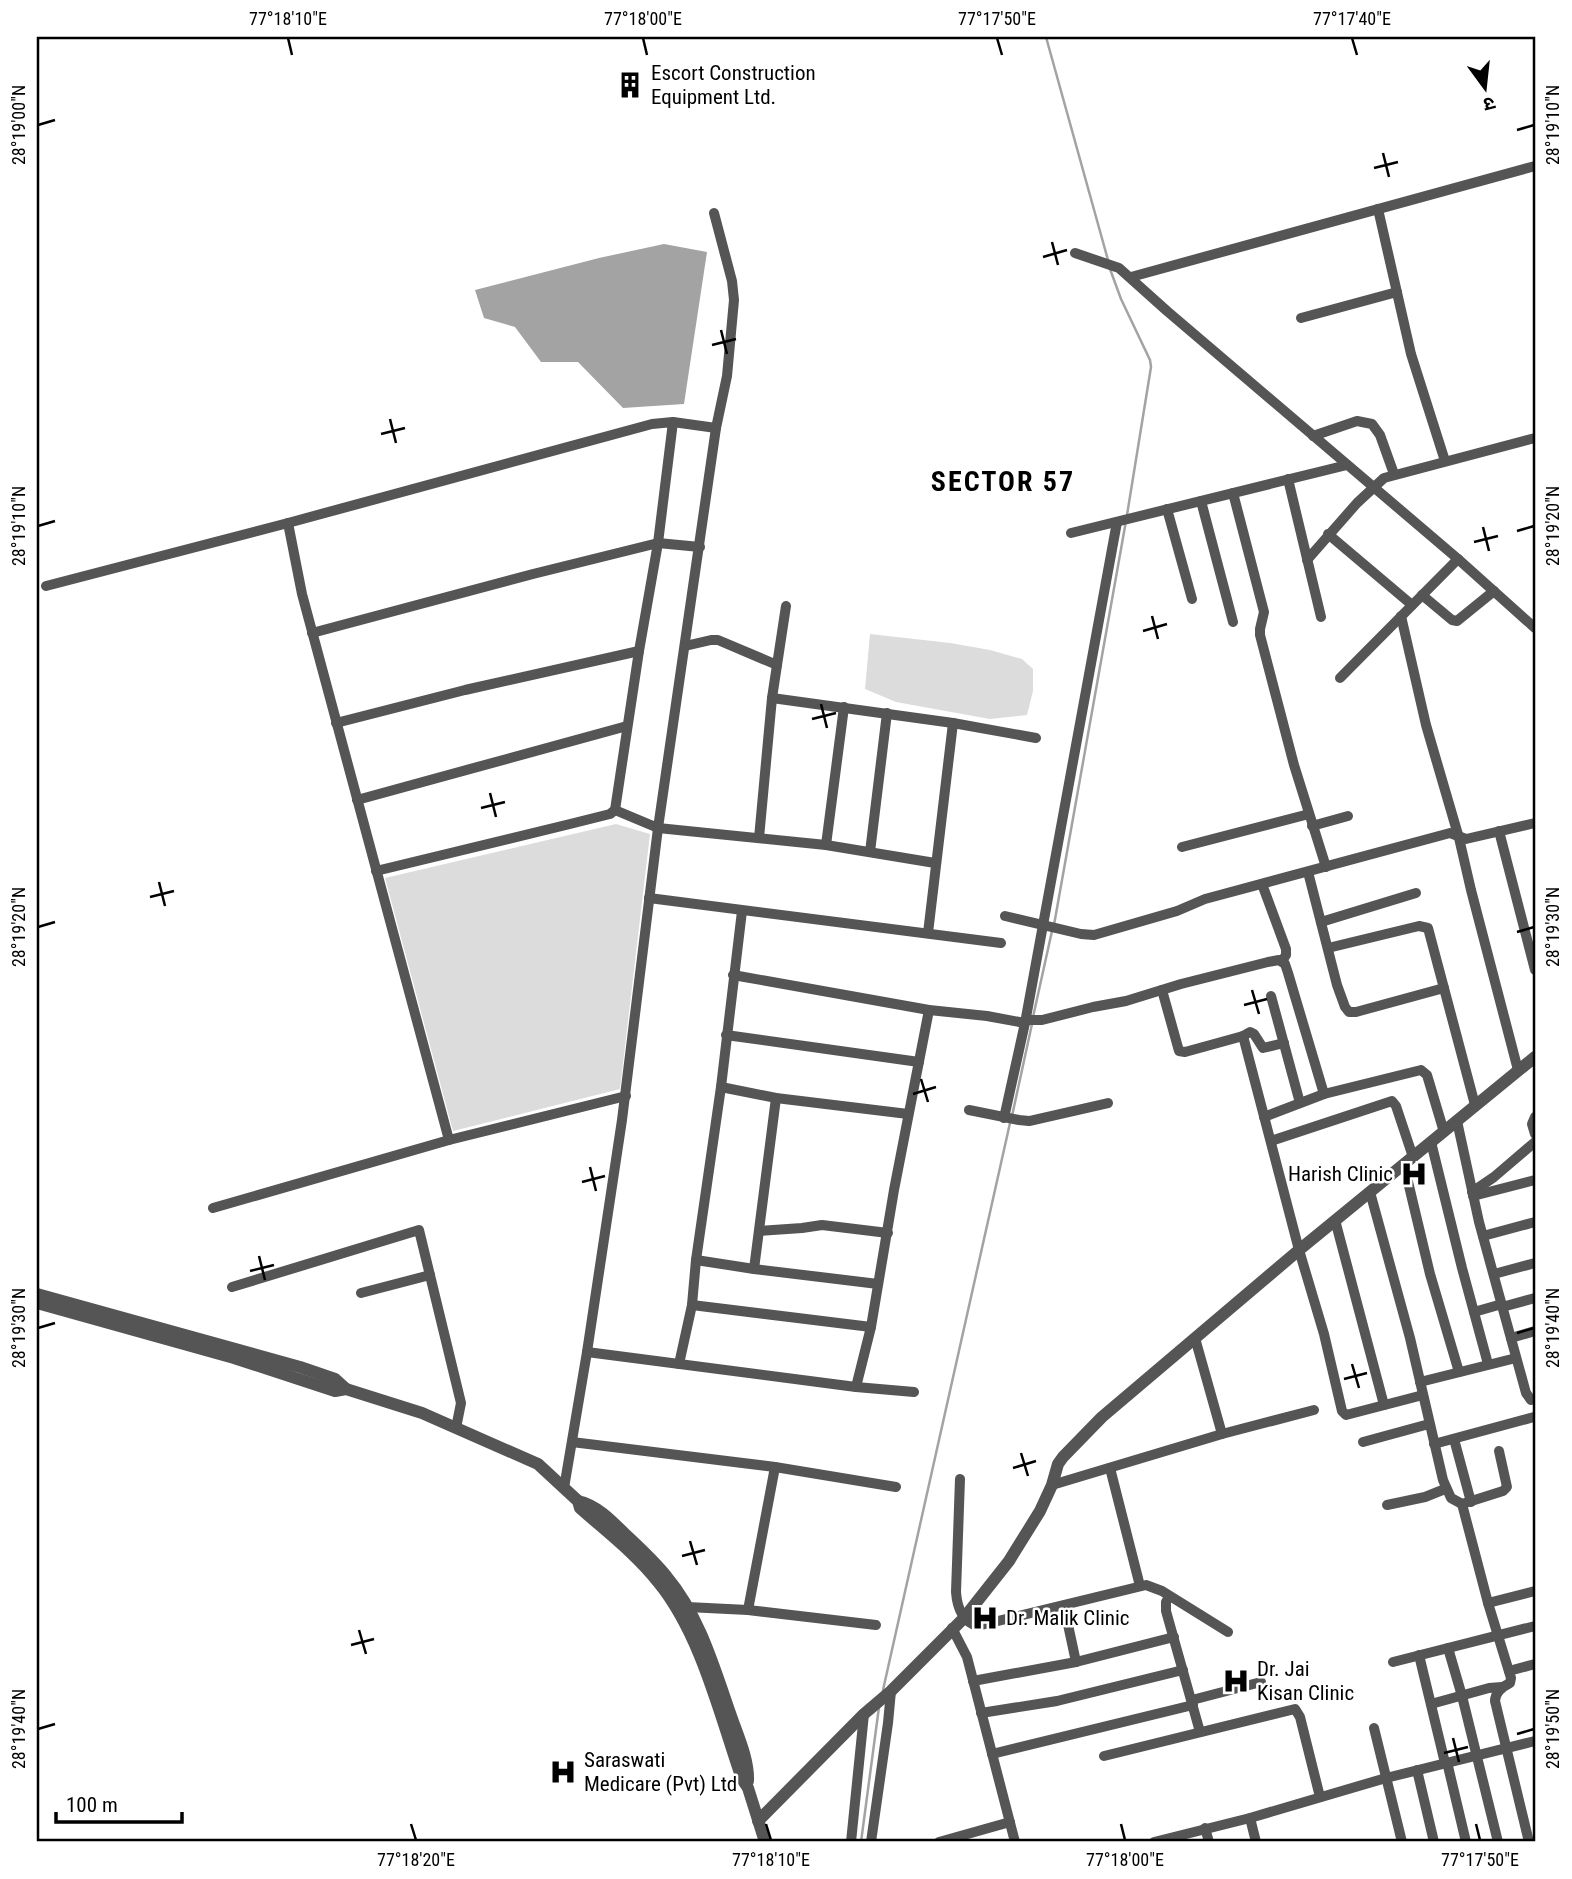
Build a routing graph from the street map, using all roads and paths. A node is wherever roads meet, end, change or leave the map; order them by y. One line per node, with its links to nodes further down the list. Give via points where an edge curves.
1 (1535, 166): 2 (street)
2 (1378, 209): 5 (street); 6 (street)
3 (714, 213): 9 (street, via 734,300 727,376)
4 (1075, 253): 5 (street)
5 (1131, 277): 10 (street)
6 (1397, 292): 7 (street); 12 (street)
7 (1301, 318)
8 (673, 422): 9 (street); 21 (street); 24 (street)
9 (716, 428): 25 (street)
10 (1313, 436): 13 (street); 14 (street, via 1357,421 1372,424)
11 (1535, 438): 12 (street)
12 (1445, 461): 14 (street)
13 (1347, 465): 15 (street); 16 (street)
14 (1394, 474): 16 (street)
15 (1288, 479): 17 (street); 27 (street)
16 (1373, 486): 23 (street); 26 (street)
17 (1233, 493): 18 (street); 52 (street, via 1264,612 1260,635)
18 (1201, 501): 19 (street); 36 (street)
19 (1167, 509): 20 (street); 31 (street)
20 (1124, 521): 22 (street); 73 (street)
21 (288, 523): 28 (street); 38 (street)
22 (1071, 533)
23 (1328, 534): 27 (street); 33 (street)
24 (658, 543): 25 (street); 38 (street); 40 (street)
25 (700, 547): 39 (street)
26 (1458, 559): 29 (street); 30 (street)
27 (1307, 560): 35 (street)
28 (46, 586)
29 (1494, 591): 30 (street, via 1455,621); 37 (street)
30 (1422, 595): 33 (street)
31 (1192, 599)
32 (786, 606): 41 (street)
33 (1412, 606): 34 (street)
34 (1401, 616): 42 (street); 59 (street)
35 (1321, 617)
36 (1233, 622)
37 (1535, 628)
38 (312, 633): 46 (street)
39 (685, 646): 41 (street, via 718,640); 56 (street)
40 (639, 651): 46 (street); 48 (street)
41 (777, 665): 43 (street)
42 (1340, 678)
43 (772, 698): 44 (street); 58 (street)
44 (844, 708): 45 (street); 60 (street)
45 (887, 713): 47 (street); 62 (street)
46 (336, 723): 50 (street)
47 (953, 723): 49 (street); 63 (street)
48 (627, 726): 50 (street); 51 (street)
49 (1036, 738)
50 (357, 800): 65 (street)
51 (615, 810): 56 (street); 65 (street)
52 (1309, 814): 55 (street); 61 (street)
53 (1348, 816): 55 (street)
54 (1535, 823): 57 (street)
55 (1312, 826): 64 (street)
56 (658, 828): 58 (street); 69 (street)
57 (1499, 831): 59 (street); 78 (street)
58 (758, 838): 60 (street)
59 (1459, 838): 64 (street, via 1450,834); 90 (street)
60 (826, 845): 62 (street)
61 (1182, 847)
62 (870, 852): 63 (street)
63 (935, 863): 74 (street)
64 (1326, 867): 66 (street)
65 (376, 871): 106 (street)
66 (1308, 872): 67 (street); 72 (street)
67 (1262, 884): 73 (street, via 1101,934 1088,936); 77 (street, via 1286,949)
68 (1416, 893): 72 (street)
69 (649, 898): 70 (street); 93 (street)
70 (742, 911): 74 (street); 79 (street)
71 (1006, 916): 73 (street)
72 (1321, 922): 76 (street)
73 (1050, 926): 84 (street)
74 (928, 933): 75 (street)
75 (1001, 943)
76 (1328, 948): 80 (street, via 1426,927); 80 (street, via 1349,1012)
77 (1282, 961): 81 (street); 92 (street)
78 (1535, 970)
79 (733, 975): 83 (street); 85 (street)
80 (1444, 988): 97 (street)
81 (1162, 990): 84 (street, via 1126,1002); 86 (street, via 1179,1051)
82 (1270, 996): 87 (street)
83 (929, 1010): 84 (street); 89 (street)
84 (1029, 1021): 102 (street)
85 (726, 1035): 89 (street); 91 (street)
86 (1243, 1036): 87 (street, via 1253,1033 1263,1048); 100 (street)
87 (1284, 1044): 96 (street)
88 (1535, 1057): 90 (street)
89 (919, 1062): 99 (street)
90 (1518, 1070): 97 (street)
91 (721, 1087): 94 (street); 121 (street)
92 (1324, 1094): 96 (street); 104 (street, via 1424,1070)
93 (625, 1096): 106 (street); 139 (street)
94 (776, 1098): 99 (street); 117 (street)
95 (1108, 1103): 102 (street, via 1042,1119)
96 (1300, 1103): 100 (street)
97 (1475, 1105): 103 (street)
98 (969, 1110): 102 (street)
99 (908, 1114): 118 (street)
100 (1264, 1117): 107 (street)
101 (1535, 1117): 105 (street)
102 (1006, 1118)
103 (1457, 1121): 104 (street); 113 (street)
104 (1444, 1132): 108 (street)
105 (1535, 1134)
106 (449, 1140): 114 (street)
107 (1271, 1141): 110 (street, via 1392,1101); 120 (street)
108 (1432, 1142): 110 (street); 134 (street)
109 (1535, 1142): 113 (street)
110 (1408, 1161): 112 (street); 143 (street, via 1430,1274)
111 (1535, 1180): 113 (street)
112 (1370, 1192): 115 (street); 144 (street)
113 (1473, 1194): 119 (street)
114 (213, 1208)
115 (1335, 1220): 120 (street); 150 (street)
116 (1535, 1222): 119 (street)
117 (760, 1231): 118 (street, via 822,1224); 123 (street)
118 (888, 1233): 126 (street)
119 (1483, 1236): 124 (street)
120 (1299, 1250): 137 (street); 150 (street, via 1342,1411 1346,1415)
121 (696, 1260): 123 (street); 132 (street)
122 (1535, 1263): 124 (street)
123 (754, 1269): 126 (street)
124 (1494, 1274): 133 (street)
125 (430, 1275): 127 (street, via 419,1230); 128 (street); 154 (street, via 461,1403)
126 (878, 1284): 135 (street)
127 (232, 1287)
128 (360, 1293)
129 (37, 1294): 146 (street, via 300,1367 335,1379)
130 (1535, 1298): 133 (street)
131 (37, 1303): 146 (street, via 335,1391)
132 (692, 1305): 135 (street); 141 (street)
133 (1502, 1305): 134 (street); 138 (street)
134 (1474, 1312): 142 (street)
135 (871, 1327): 145 (street)
136 (1535, 1331): 138 (street)
137 (1195, 1338): 155 (street); 164 (street, via 1069,1449 1058,1464)
138 (1511, 1338): 140 (street)
139 (587, 1352): 141 (street); 157 (street)
140 (1516, 1358): 142 (street); 149 (street, via 1526,1393)
141 (679, 1364): 145 (street)
142 (1488, 1364): 143 (street)
143 (1459, 1371): 144 (street)
144 (1420, 1382): 148 (street)
145 (856, 1387): 147 (street)
146 (346, 1390): 154 (street)
147 (915, 1392)
148 (1423, 1395): 150 (street); 153 (street)
149 (1533, 1399): 152 (street)
150 (1384, 1405)
151 (1314, 1410): 155 (street)
152 (1535, 1420): 156 (street)
153 (1429, 1424): 158 (street); 159 (street)
154 (456, 1428): 166 (street, via 538,1464)
155 (1222, 1434): 162 (street)
156 (1454, 1439): 159 (street); 169 (street)
157 (572, 1442): 161 (street); 166 (street)
158 (1363, 1442)
159 (1434, 1444): 167 (street)
160 (1500, 1451): 169 (street, via 1507,1487)
161 (775, 1467): 165 (street); 177 (street)
162 (1110, 1468): 164 (street); 171 (street)
163 (960, 1479): 178 (street, via 956,1591)
164 (1052, 1485): 178 (street, via 1010,1561)
165 (896, 1487)
166 (564, 1489): 168 (street)
167 (1446, 1489): 169 (street, via 1451,1499); 170 (street)
168 (578, 1501): 176 (street, via 594,1507 638,1547 667,1576); 211 (street, via 659,1583 680,1615 698,1650)
169 (1467, 1503): 174 (street)
170 (1387, 1506)
171 (1140, 1586): 173 (street, via 1149,1585); 175 (street)
172 (1535, 1591): 174 (street)
173 (1168, 1597): 182 (street); 184 (street)
174 (1488, 1603): 183 (street)
175 (1064, 1606): 178 (street, via 977,1626); 187 (street)
176 (687, 1607): 177 (street); 211 (street, via 737,1732 749,1772)
177 (748, 1610): 179 (street)
178 (964, 1618): 181 (street)
179 (876, 1625)
180 (1535, 1626): 183 (street)
181 (952, 1628): 192 (street); 195 (street)
182 (1227, 1632)
183 (1498, 1635): 185 (street); 191 (street)
184 (1174, 1637): 187 (street); 190 (street)
185 (1448, 1648): 186 (street); 196 (street)
186 (1419, 1655): 188 (street); 198 (street)
187 (1076, 1662): 192 (street)
188 (1393, 1662)
189 (1535, 1664): 191 (street)
190 (1183, 1670): 197 (street); 200 (street, via 1057,1701)
191 (1509, 1671): 194 (street, via 1511,1680)
192 (973, 1681): 200 (street)
193 (1261, 1682): 197 (street)
194 (1502, 1687): 196 (street); 204 (street, via 1495,1698)
195 (887, 1694): 199 (street); 213 (street, via 888,1723)
196 (1462, 1696): 198 (street); 206 (street)
197 (1192, 1703): 202 (street); 205 (street)
198 (1431, 1704): 208 (street)
199 (868, 1711): 213 (street); 215 (street)
200 (981, 1713): 205 (street)
201 (1374, 1728): 210 (street)
202 (1200, 1732): 207 (street); 212 (street, via 1295,1709)
203 (1535, 1741): 204 (street)
204 (1505, 1748): 206 (street); 231 (street)
205 (992, 1754): 216 (street)
206 (1477, 1754): 208 (street); 230 (street)
207 (1104, 1756)
208 (1446, 1763): 209 (street); 229 (street)
209 (1417, 1770): 210 (street); 228 (street)
210 (1386, 1778): 212 (street); 227 (street)
211 (748, 1788): 215 (street)
212 (1320, 1797): 214 (street)
213 (864, 1816): 220 (street); 221 (street)
214 (1250, 1818): 217 (street); 226 (street)
215 (758, 1821): 219 (street)
216 (1010, 1822): 222 (street); 223 (street)
217 (1205, 1828): 224 (street); 225 (street)
218 (1535, 1841): 231 (street)
219 (765, 1842)
220 (851, 1842)
221 (871, 1842)
222 (939, 1842)
223 (1015, 1842)
224 (1154, 1842)
225 (1209, 1842)
226 (1256, 1842)
227 (1402, 1842)
228 (1434, 1842)
229 (1466, 1842)
230 (1498, 1842)
231 (1529, 1842)

